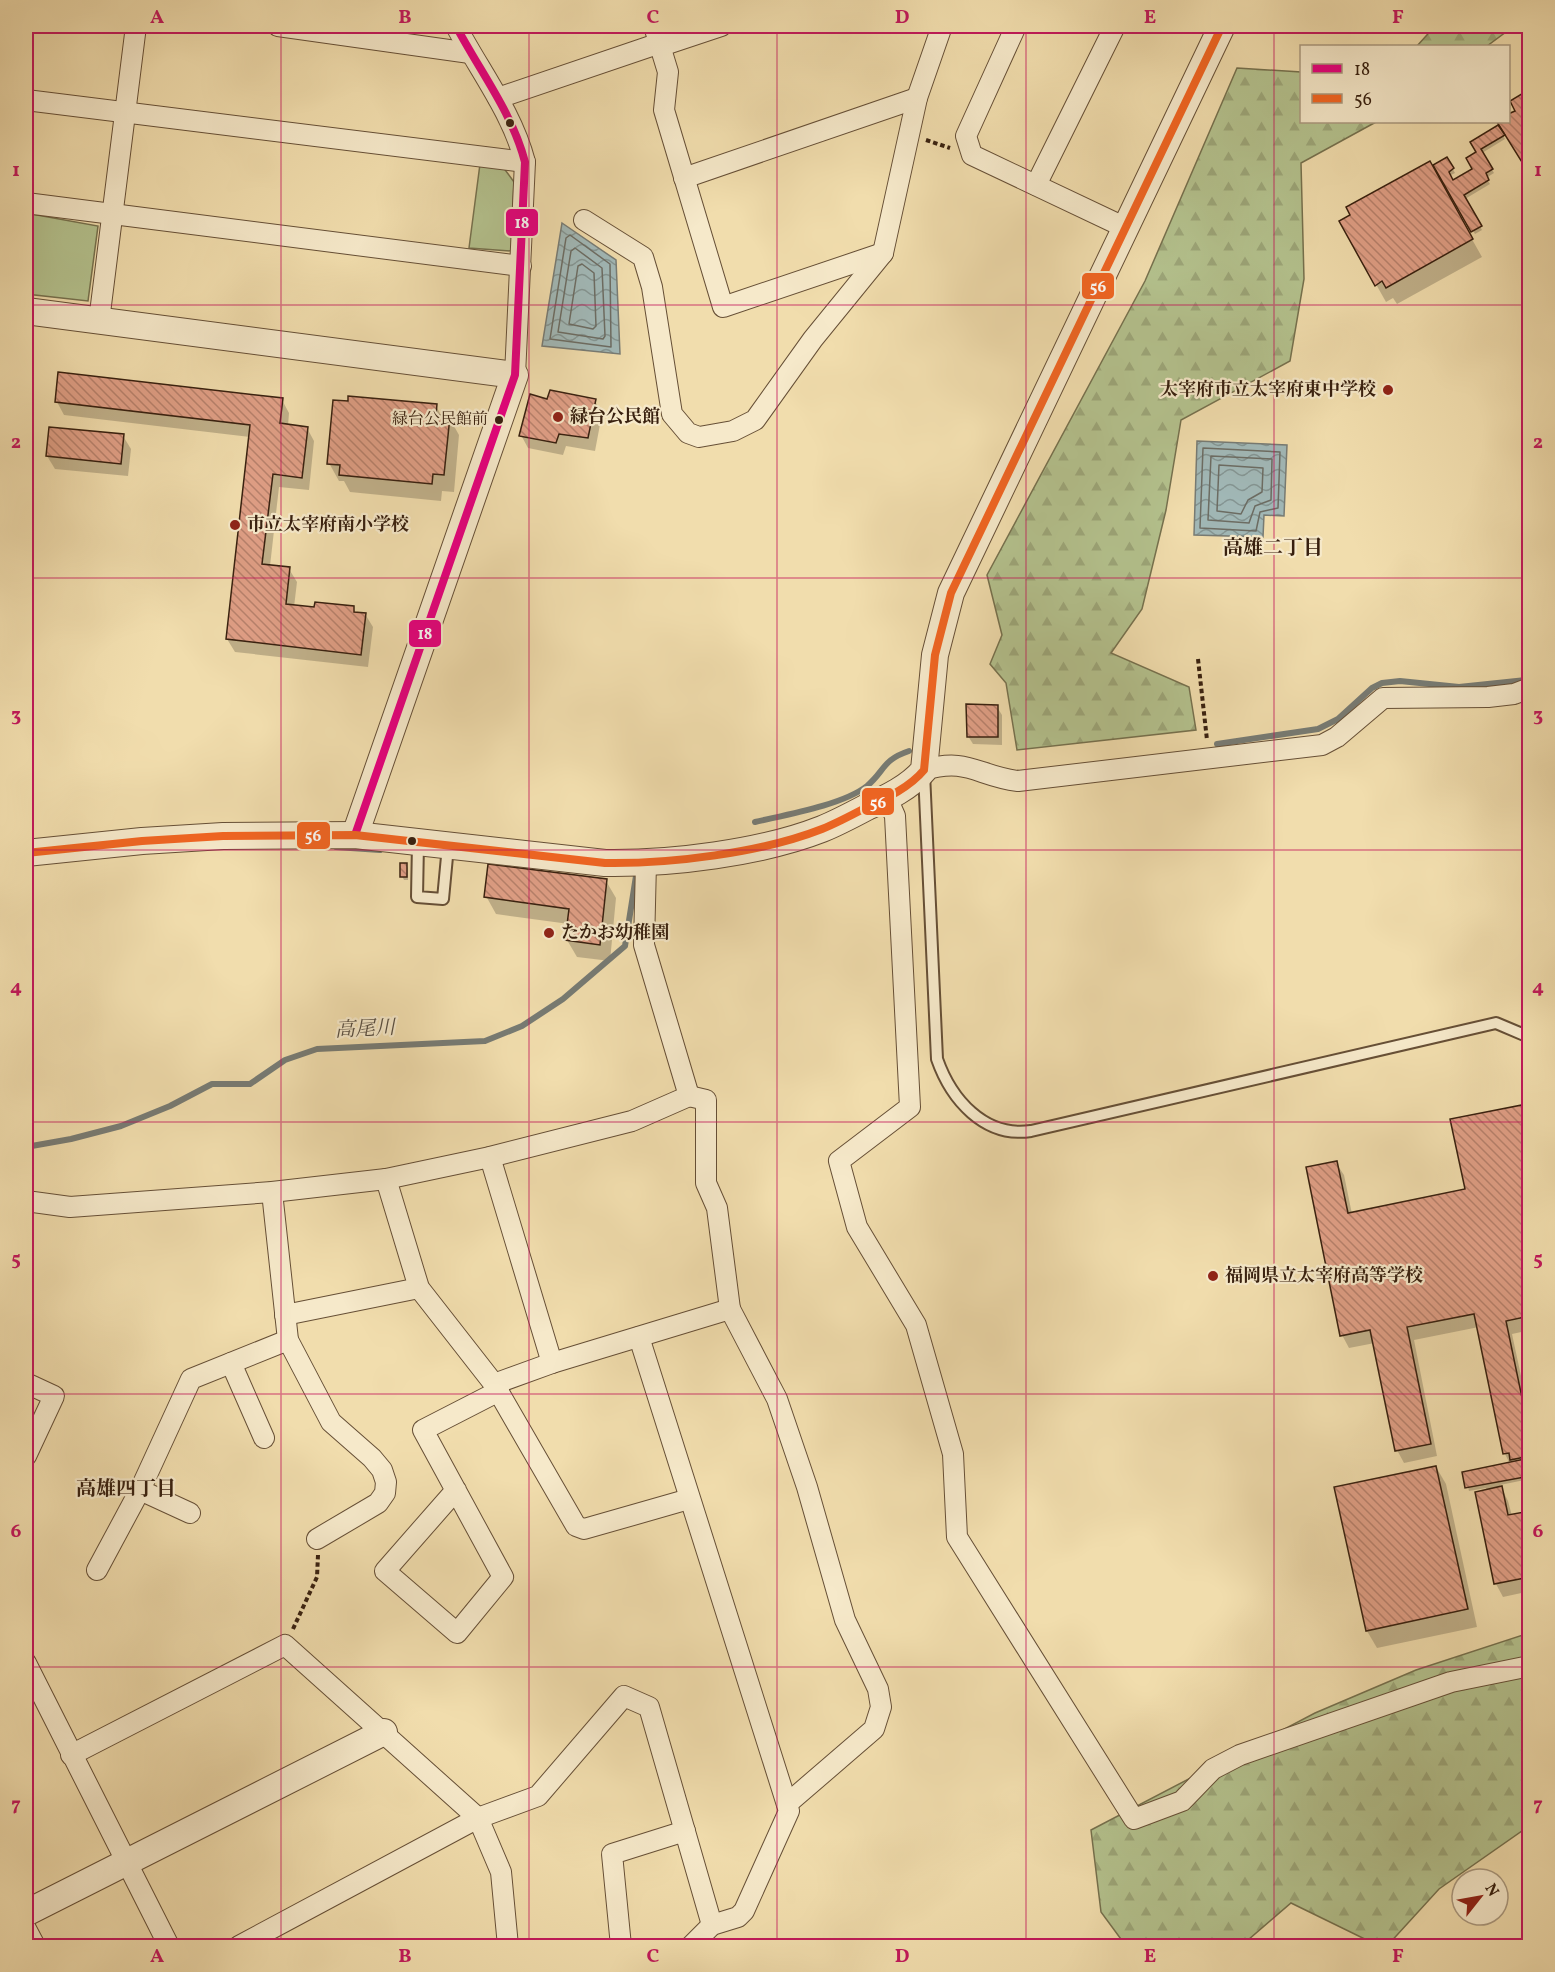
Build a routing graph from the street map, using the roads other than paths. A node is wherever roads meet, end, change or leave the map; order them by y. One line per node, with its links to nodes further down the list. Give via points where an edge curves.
1 (136, 26): 14 (street)
2 (278, 26): 10 (street)
3 (456, 26): 10 (street)
4 (721, 26): 9 (street)
5 (942, 26): 12 (street)
6 (1016, 26): 17 (street, via 966,136 972,155)
7 (1115, 26): 17 (street)
8 (1222, 26): 21 (street)
9 (658, 38): 11 (street); 16 (street, via 669,72 664,110)
10 (470, 53): 11 (street)
11 (498, 98): 15 (street)
12 (916, 98): 16 (street); 22 (street)
13 (26, 100): 14 (street)
14 (126, 112): 15 (street); 19 (street)
15 (525, 162): 23 (street)
16 (684, 178): 22 (street, via 723,307)
17 (1036, 185): 21 (street)
18 (26, 203): 19 (street)
19 (113, 214): 23 (street); 25 (street)
20 (584, 220): 22 (street, via 643,256 652,287 672,414 688,433 699,437 733,431 755,420 813,339)
21 (1126, 228): 28 (street, via 951,592 935,655)
22 (883, 253)
23 (521, 266): 26 (street)
24 (26, 311): 25 (street)
25 (99, 321): 26 (street)
26 (515, 375): 30 (street)
27 (1530, 688): 28 (street, via 1488,697 1383,698 1322,745 1018,781 958,764)
28 (924, 770): 29 (street); 35 (lane, via 937,1059 946,1084 958,1101 989,1126 1017,1133 1031,1131 1496,1023)
29 (887, 798): 34 (street, via 821,830 753,848); 59 (street, via 895,816 910,1107 839,1161 857,1227 916,1325 953,1454 957,1538 1134,1819 1182,1801 1213,1769 1240,1755 1451,1682)
30 (355, 835): 31 (street); 33 (street, via 223,836)
31 (418, 842): 32 (street); 32 (lane, via 417,897 443,899)
32 (448, 846): 34 (street, via 605,863)
33 (26, 853)
34 (646, 863): 36 (street, via 644,945)
35 (1528, 1036)
36 (690, 1096): 37 (street, via 632,1121); 42 (street, via 706,1100 706,1183 717,1208)
37 (490, 1157): 38 (street); 47 (street)
38 (386, 1179): 39 (street); 41 (street)
39 (272, 1192): 40 (street, via 70,1207); 43 (street)
40 (26, 1201)
41 (419, 1288): 43 (street); 49 (street)
42 (730, 1309): 44 (street); 62 (street, via 777,1399 845,1620 878,1689 880,1707 874,1730)
43 (285, 1315): 45 (street)
44 (639, 1337): 47 (street); 54 (street)
45 (288, 1340): 46 (street); 56 (street, via 331,1422 372,1458 386,1482 378,1503)
46 (231, 1363): 50 (street); 52 (street, via 191,1379)
47 (552, 1363): 49 (street)
48 (26, 1383): 51 (street, via 54,1396)
49 (496, 1388): 53 (street, via 423,1430); 54 (street, via 576,1527 584,1529)
50 (264, 1438)
51 (26, 1455)
52 (140, 1490): 55 (street); 57 (street)
53 (456, 1490): 53 (street, via 503,1577 457,1634 384,1571)
54 (689, 1499): 62 (street)
55 (190, 1513)
56 (317, 1539)
57 (97, 1570)
58 (26, 1663): 61 (street)
59 (1530, 1666)
60 (384, 1732): 61 (street, via 285,1646); 63 (street); 65 (street)
61 (71, 1755): 65 (street)
62 (787, 1804): 67 (street, via 789,1811 744,1911 738,1917)
63 (478, 1818): 64 (street, via 538,1796 624,1696 649,1707); 71 (street); 72 (street, via 501,1872)
64 (685, 1831): 67 (street); 73 (street, via 612,1854)
65 (126, 1864): 66 (street); 70 (street)
66 (26, 1913)
67 (712, 1925): 74 (street)
68 (26, 1929): 69 (street)
69 (35, 1947)
70 (169, 1947)
71 (239, 1947)
72 (508, 1947)
73 (621, 1947)
74 (691, 1947)

